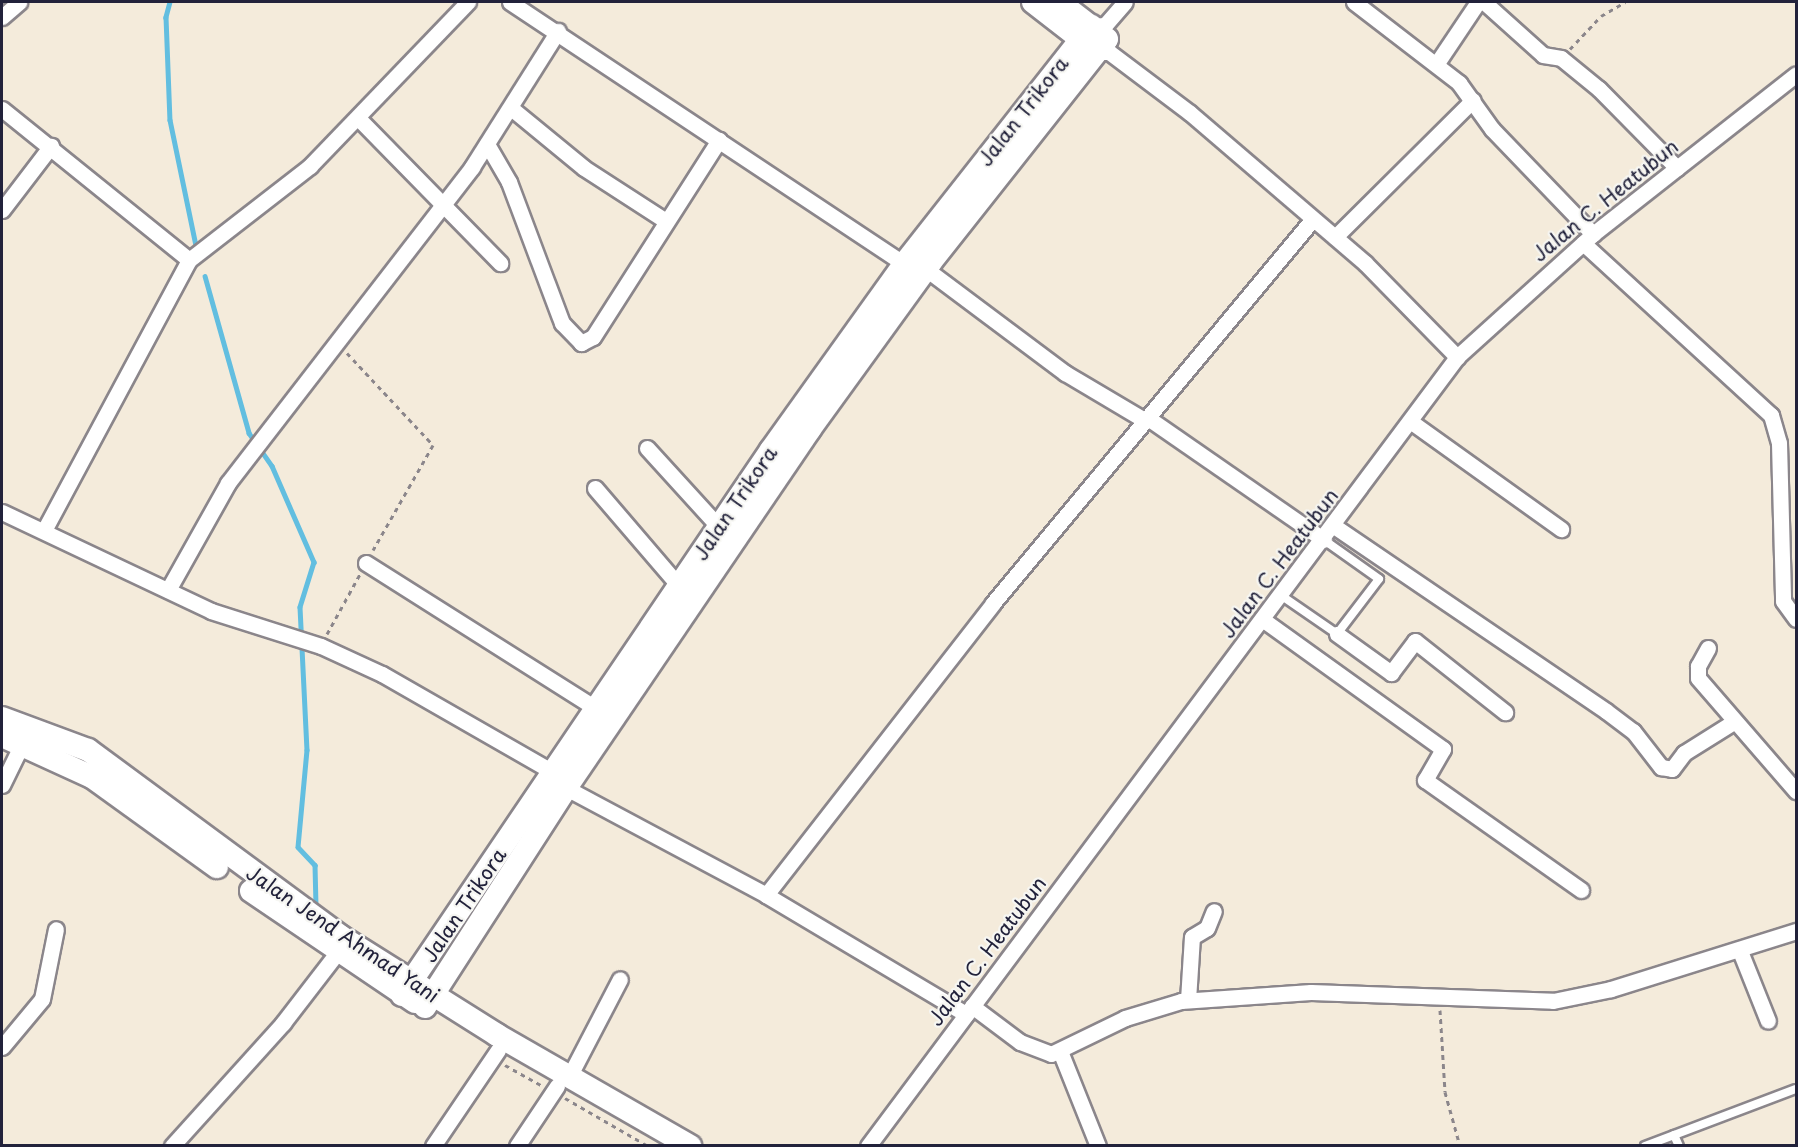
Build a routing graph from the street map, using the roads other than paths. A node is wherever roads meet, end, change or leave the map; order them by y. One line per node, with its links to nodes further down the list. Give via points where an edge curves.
1 (19, 2): 10 (street)
2 (468, 2): 18 (street)
3 (510, 2): 11 (street)
4 (1033, 2): 12 (main road)
5 (1059, 2): 12 (main road)
6 (1125, 2): 12 (street)
7 (1354, 2): 13 (street)
8 (1478, 2): 13 (street)
9 (1484, 2): 22 (street, via 1543,55 1561,58 1612,101)
10 (2, 17)
11 (558, 31): 16 (street); 19 (street)
12 (1098, 39): 25 (street); 31 (main road, Jalan Trikora); 32 (main road, Jalan Trikora)
13 (1437, 63): 15 (street)
14 (1797, 74): 22 (street, Jalan C. Heatubun)
15 (1473, 100): 27 (street); 28 (street, via 1492,129)
16 (512, 108): 20 (street); 26 (street, via 585,168)
17 (2, 110): 21 (street)
18 (359, 119): 23 (street); 29 (street, via 310,166)
19 (719, 140): 26 (street); 31 (street)
20 (487, 144): 23 (street); 26 (street, via 510,182 562,322 581,343 592,337)
21 (51, 146): 24 (street); 29 (street)
22 (1677, 168): 28 (street, Jalan C. Heatubun)
23 (445, 203): 30 (street); 47 (street, via 228,483)
24 (2, 210)
25 (1313, 219): 27 (street); 34 (street)
26 (666, 221)
27 (1335, 237): 33 (street)
28 (1588, 238): 33 (street, Jalan C. Heatubun); 43 (street, via 1770,415 1779,443)
29 (189, 260): 42 (street)
30 (500, 263)
31 (904, 264): 39 (main road, Jalan Trikora)
32 (926, 269): 34 (street, via 1065,373); 54 (main road, Jalan Trikora)
33 (1457, 357): 35 (street, Jalan C. Heatubun)
34 (1147, 419): 44 (street); 62 (street, via 993,603)
35 (1410, 421): 40 (street, Jalan C. Heatubun); 41 (street)
36 (647, 448): 39 (street)
37 (595, 488): 46 (street)
38 (2, 512): 42 (street)
39 (718, 526): 46 (main road, Jalan Trikora)
40 (1334, 526): 44 (street, Jalan C. Heatubun); 56 (street, via 1634,731 1661,767 1672,769 1684,753)
41 (1562, 529)
42 (44, 530): 47 (street)
43 (1789, 531): 50 (street, via 1783,601)
44 (1324, 540): 48 (street, Jalan C. Heatubun); 51 (lane, via 1379,579)
45 (366, 563): 54 (street)
46 (679, 586): 54 (main road, Jalan Trikora)
47 (168, 590): 58 (street, via 211,611 321,646 432,700)
48 (1282, 596): 49 (street, Jalan C. Heatubun); 51 (lane)
49 (1262, 619): 61 (street, via 1443,749 1425,780); 72 (street, Jalan C. Heatubun)
50 (1797, 619)
51 (1337, 634): 53 (street, via 1391,673 1416,641)
52 (1708, 648): 56 (street, via 1698,666 1698,678)
53 (1505, 712)
54 (604, 713): 58 (main road, Jalan Trikora)
55 (2, 718): 69 (main road, Jalan Jend Ahmad Yani, via 88,750)
56 (1735, 721): 60 (street)
57 (12, 739): 59 (street); 67 (main road, Jalan Jend Ahmad Yani, via 92,777)
58 (560, 780): 62 (street); 69 (main road, Jalan Trikora); 71 (main road, Jalan Trikora)
59 (2, 785)
60 (1797, 790)
61 (1581, 890)
62 (765, 895): 72 (street)
63 (1214, 911): 70 (street, via 1207,928 1192,937)
64 (56, 929): 74 (street, via 42,999)
65 (1797, 931): 66 (street)
66 (1740, 951): 70 (street, via 1579,997 1439,999 1311,992); 73 (street)
67 (337, 953): 69 (main road, Jalan Jend Ahmad Yani); 80 (street, via 225,1089)
68 (620, 979): 77 (street)
69 (408, 988): 71 (main road, Jalan Jend Ahmad Yani)
70 (1188, 1000): 76 (street, via 1125,1018)
71 (429, 1001): 75 (main road, Jalan Jend Ahmad Yani); 77 (main road, Jalan Jend Ahmad Yani)
72 (969, 1010): 76 (street, via 1033,1050); 85 (street, Jalan C. Heatubun)
73 (1768, 1021)
74 (2, 1047)
75 (498, 1050): 77 (main road, Jalan Jend Ahmad Yani); 81 (street)
76 (1060, 1051): 86 (street)
77 (563, 1081): 82 (street); 83 (main road, Jalan Jend Ahmad Yani); 84 (main road, Jalan Jend Ahmad Yani)
78 (1797, 1089): 79 (lane)
79 (1674, 1135): 87 (lane); 88 (lane)
80 (172, 1146)
81 (433, 1146)
82 (517, 1146)
83 (662, 1146)
84 (690, 1146)
85 (868, 1146)
86 (1098, 1146)
87 (1645, 1146)
88 (1679, 1146)

